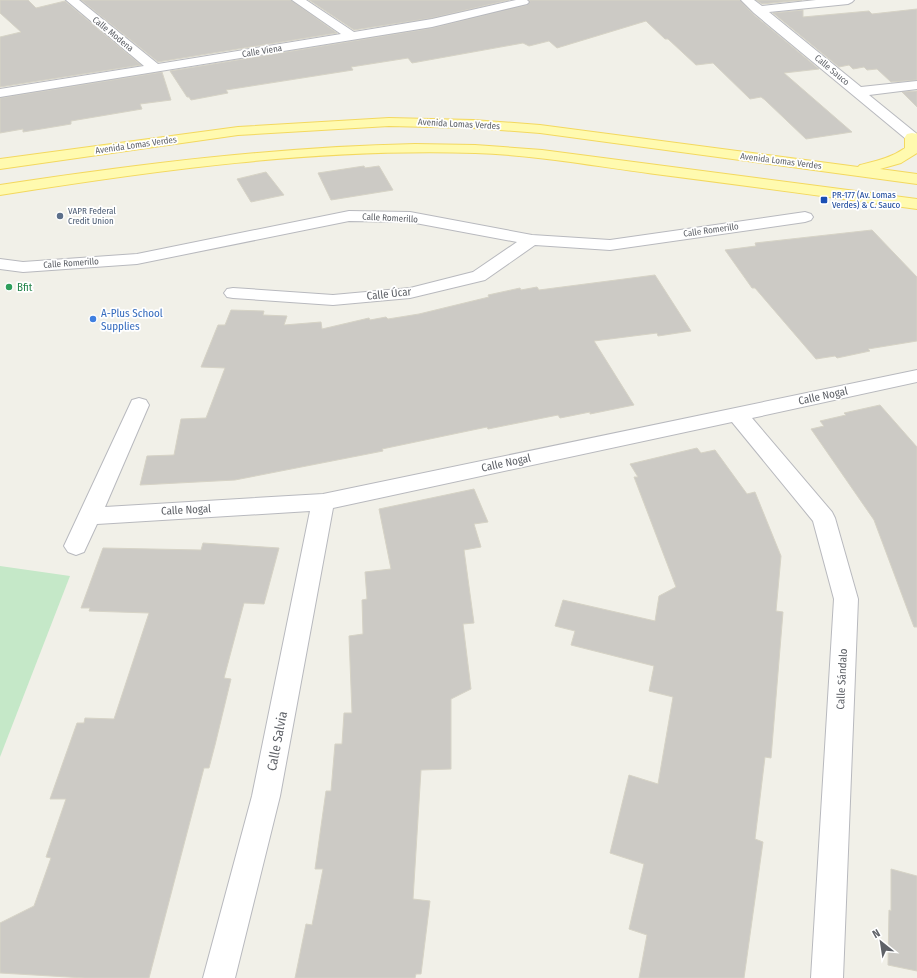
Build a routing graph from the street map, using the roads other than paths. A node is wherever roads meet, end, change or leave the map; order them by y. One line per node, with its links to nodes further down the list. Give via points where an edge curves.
1 (72, 0): 8 (street, Calle Modena)
2 (298, 0): 7 (street)
3 (747, 0): 6 (street, Calle Sauco)
4 (848, 0): 6 (street)
5 (523, 2): 7 (street, Calle Viena, via 432,23)
6 (758, 10): 10 (street, Calle Sauco)
7 (352, 36): 8 (street, Calle Viena)
8 (155, 68): 11 (street, Calle Viena)
9 (917, 85): 10 (street)
10 (858, 92): 12 (street, Calle Sauco)
11 (0, 93)
12 (914, 139): 14 (main road, via 913,149 902,158 882,165)
13 (0, 164): 14 (main road, Avenida Lomas Verdes, via 238,131 389,122 540,129)
14 (850, 170): 15 (main road, Avenida Lomas Verdes)
15 (917, 179)
16 (0, 190): 17 (main road, via 139,169 313,151 477,149 548,154)
17 (917, 204)
18 (806, 217): 19 (street, Calle Romerillo, via 610,245)
19 (532, 240): 20 (street, Calle Romerillo, via 410,218 349,216 138,259 23,267); 21 (street, Calle Úcar, via 479,276 410,293 333,300)
20 (0, 264)
21 (233, 293)
22 (917, 376): 24 (street, Calle Nogal)
23 (138, 405): 26 (street)
24 (737, 414): 25 (street, Calle Nogal); 29 (street, Calle Sándalo, via 824,518 846,599)
25 (323, 502): 26 (street, Calle Nogal); 28 (street, Calle Salvia, via 266,796)
26 (90, 516): 27 (street)
27 (76, 546)
28 (219, 978)
29 (827, 978)

